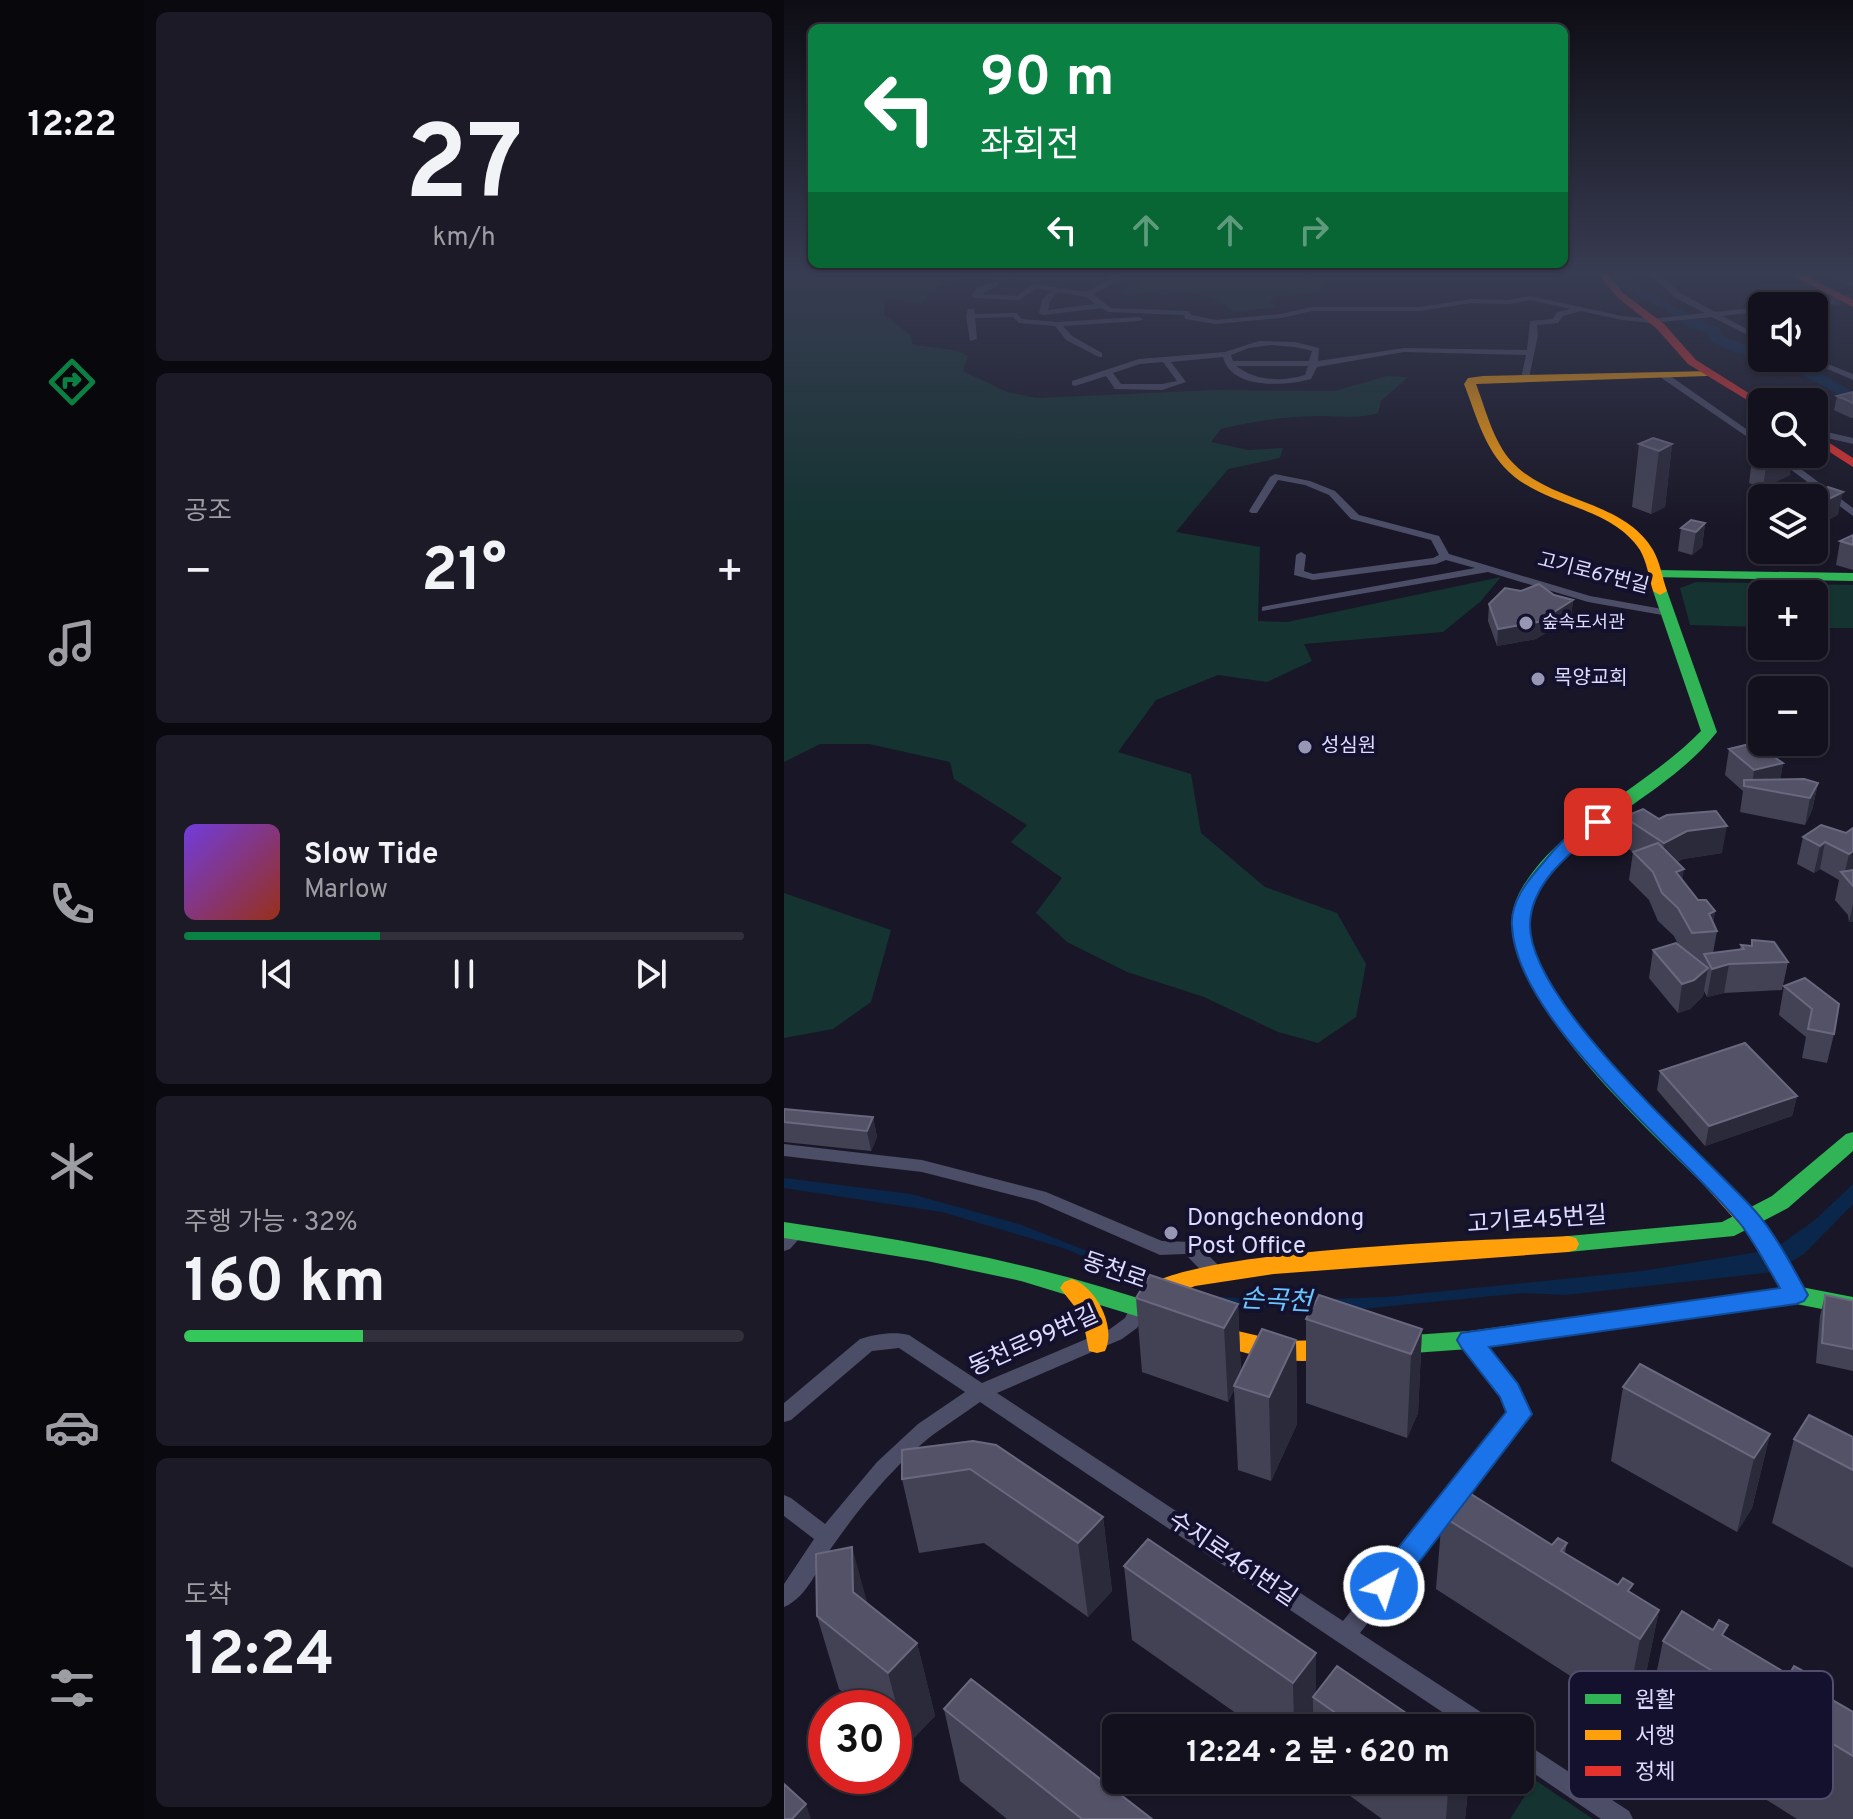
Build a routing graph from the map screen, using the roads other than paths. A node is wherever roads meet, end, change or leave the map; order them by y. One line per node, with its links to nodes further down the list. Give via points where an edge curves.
1 (1232, 356): 6 (street)
2 (1315, 356): 8 (street)
3 (1366, 356): 8 (street)
4 (1529, 356): 14 (street)
5 (1686, 356): 11 (street)
6 (1228, 358): 7 (street); 8 (street); 8 (street, via 1244,377 1288,381 1308,377)
7 (1166, 360): 10 (street); 10 (street, via 1182,382 1118,387)
8 (1313, 364)
9 (1828, 367): 13 (street)
10 (1108, 372): 15 (street)
11 (1707, 373): 12 (street); 16 (street)
12 (1663, 375): 14 (street); 17 (street)
13 (1853, 377)
14 (1525, 378): 29 (street, via 1470,384 1496,447 1510,467 1540,491 1625,529 1645,547)
15 (1075, 383)
16 (1748, 398)
17 (1748, 434)
18 (1828, 437): 19 (street)
19 (1853, 441)
20 (1828, 445): 21 (street)
21 (1853, 463)
22 (1794, 468): 24 (street)
23 (1254, 511): 26 (street, 고기로67번길, via 1275,477 1307,483 1336,496 1355,517 1435,538)
24 (1853, 513)
25 (1301, 555): 26 (street, via 1298,573 1313,577)
26 (1445, 556): 27 (street, 고기로67번길)
27 (1488, 569): 30 (street); 31 (street, 고기로67번길, via 1596,601)
28 (1853, 577): 29 (street, via 1705,575)
29 (1660, 583): 31 (street)
30 (1266, 609)
31 (1668, 613): 34 (street, 고기로67번길, via 1709,732 1544,869 1530,890 1520,925 1530,963 1555,1007 1612,1078)
32 (1853, 1139): 34 (street, 고기로45번길, via 1790,1198)
33 (784, 1150): 36 (street, via 922,1166 1040,1196 1160,1248 1189,1247)
34 (1750, 1221): 36 (street, 고기로45번길, via 1726,1230); 38 (street)
35 (788, 1236): 37 (street, 동천로, via 969,1259)
36 (1216, 1272): 39 (street, 고기로45번길, via 1175,1281)
37 (1061, 1279): 39 (street, 동천로); 44 (street, via 1089,1302)
38 (1792, 1289): 40 (street); 43 (street)
39 (1140, 1306): 41 (street, 동천로); 44 (street, 동천로99번길, via 1131,1323)
40 (1853, 1306)
41 (1179, 1322)
42 (1204, 1331): 46 (street, via 1281,1350)
43 (1469, 1340): 45 (street); 52 (street, via 1520,1414)
44 (1097, 1344): 47 (street, 동천로99번길)
45 (1376, 1346)
46 (1346, 1348)
47 (980, 1392): 48 (street, 수지로461번길, via 902,1340 886,1339 867,1344); 50 (street, 동천로99번길, via 925,1430 884,1468); 52 (street, 수지로461번길)
48 (784, 1414)
49 (784, 1504): 50 (street)
50 (827, 1537): 51 (street, 동천로99번길)
51 (784, 1597)
52 (1345, 1635): 53 (street, 수지로461번길)
53 (1464, 1714)
54 (1534, 1760): 55 (street)
55 (1569, 1784)
56 (1591, 1799): 57 (street)
57 (1621, 1819)

